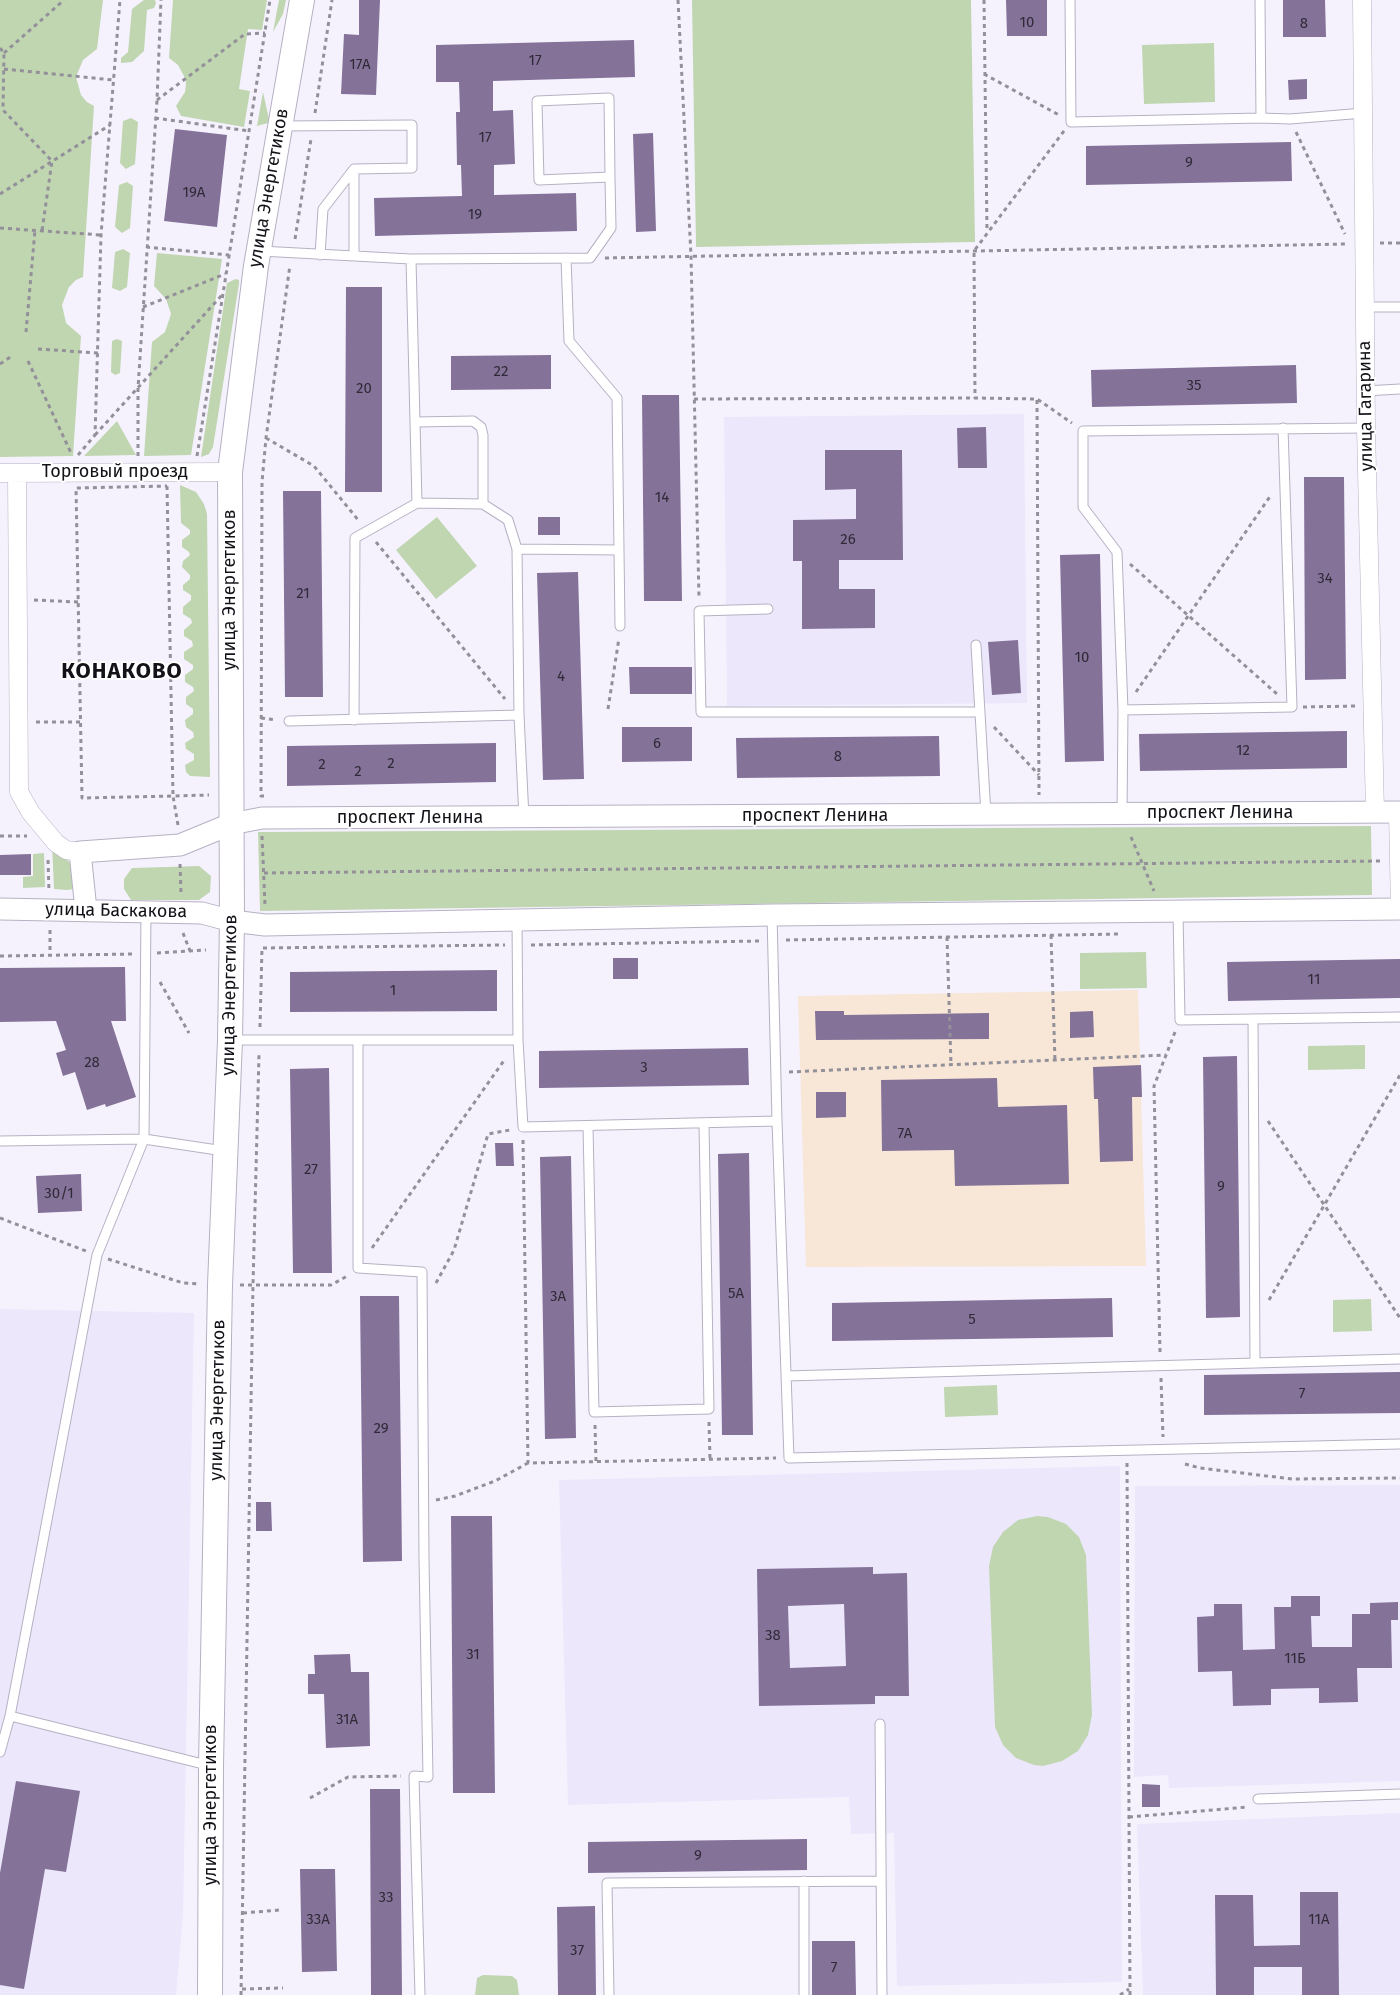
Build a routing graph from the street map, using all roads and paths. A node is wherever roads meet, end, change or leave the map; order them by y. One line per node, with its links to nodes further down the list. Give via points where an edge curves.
1 (64, 0): 14 (path)
2 (120, 0): 17 (path)
3 (161, 0): 18 (path)
4 (270, 0): 12 (path)
5 (302, 0): 25 (main road, улица Энергетиков)
6 (332, 0): 26 (path)
7 (678, 0): 44 (path)
8 (984, 0): 16 (path)
9 (1070, 0): 23 (lane)
10 (1260, 0): 21 (lane)
11 (1362, 0): 19 (street, улица Гагарина)
12 (265, 34): 18 (path, via 245,34); 27 (path)
13 (0, 48): 14 (path)
14 (4, 53): 15 (path)
15 (4, 69): 17 (path); 28 (path, via 3,110)
16 (984, 74): 23 (path); 35 (path)
17 (113, 80): 24 (path)
18 (157, 100): 20 (path)
19 (1364, 113): 22 (lane); 52 (street, улица Гагарина)
20 (155, 118): 27 (path); 37 (path)
21 (1261, 118): 22 (lane); 23 (lane)
22 (1290, 119): 39 (path, via 1350,244)
23 (1071, 122): 35 (path)
24 (110, 125): 28 (path); 36 (path)
25 (280, 126): 26 (lane); 38 (main road, улица Энергетиков)
26 (313, 126): 29 (lane, via 412,125 412,168); 40 (path)
27 (249, 130): 41 (path)
28 (52, 161): 31 (path); 34 (path)
29 (354, 169): 42 (lane, via 323,209); 43 (lane)
30 (610, 177): 30 (lane, via 539,180 537,101 609,98); 46 (lane, via 611,228)
31 (0, 194)
32 (0, 228): 33 (path)
33 (35, 230): 34 (path); 53 (path)
34 (42, 231): 36 (path)
35 (987, 233): 39 (path)
36 (101, 235): 55 (path)
37 (146, 247): 41 (path); 51 (path)
38 (258, 250): 40 (lane); 73 (main road, улица Энергетиков)
39 (974, 251): 44 (path); 62 (path)
40 (292, 253): 42 (lane); 70 (path)
41 (229, 255): 48 (path)
42 (320, 255): 43 (lane)
43 (354, 256): 47 (lane)
44 (690, 256): 46 (path); 63 (path)
45 (566, 258): 46 (lane); 47 (lane); 80 (lane, via 569,341 617,398)
46 (590, 258)
47 (411, 259): 65 (lane)
48 (226, 274): 49 (path); 51 (path)
49 (223, 295): 59 (path); 71 (path)
50 (1400, 306): 52 (lane)
51 (143, 307): 59 (path)
52 (1364, 307): 61 (street, улица Гагарина)
53 (26, 332)
54 (38, 349): 55 (path)
55 (98, 353): 69 (path)
56 (12, 356): 58 (path)
57 (28, 361): 69 (path, via 75,459)
58 (0, 364)
59 (138, 388): 69 (path); 72 (path)
60 (1400, 389): 61 (lane)
61 (1365, 391): 67 (street, улица Гагарина)
62 (975, 398): 63 (path); 64 (path)
63 (694, 399): 85 (path)
64 (1037, 399): 68 (path); 99 (path)
65 (416, 422): 76 (lane); 77 (lane, via 473,421 481,427)
66 (1283, 428): 67 (lane); 68 (lane); 75 (lane)
67 (1366, 428): 89 (street, улица Гагарина)
68 (1083, 431): 81 (lane, via 1083,507)
69 (95, 434)
70 (266, 438): 78 (path, via 314,466); 105 (path, via 262,482 261,796)
71 (197, 456)
72 (138, 457)
73 (230, 472): 74 (street, Торговый проезд); 111 (main road, улица Энергетиков)
74 (9, 473): 82 (street)
75 (1285, 474): 86 (path); 90 (lane)
76 (418, 503): 77 (lane); 78 (lane)
77 (483, 504): 79 (lane, via 508,520)
78 (368, 531): 94 (path); 95 (lane, via 355,538)
79 (517, 549): 80 (lane); 94 (lane)
80 (619, 550): 87 (lane)
81 (1117, 552): 86 (path); 92 (lane)
82 (18, 600): 83 (path); 97 (street)
83 (78, 602): 98 (path); 104 (path, via 76,488 167,486)
84 (768, 609): 85 (lane)
85 (699, 611): 93 (lane, via 701,712)
86 (1189, 614): 90 (path); 92 (path)
87 (620, 626): 91 (path)
88 (976, 645): 93 (lane)
89 (1373, 705): 90 (path); 106 (street, улица Гагарина)
90 (1292, 707): 92 (lane)
91 (608, 709)
92 (1123, 710): 108 (lane)
93 (980, 712): 99 (path); 109 (lane)
94 (519, 715): 95 (lane); 110 (lane)
95 (354, 720): 96 (lane)
96 (289, 721)
97 (19, 722): 98 (path); 115 (street, via 19,792 31,813 56,843 66,850)
98 (80, 722): 104 (path, via 82,798)
99 (1039, 775): 102 (path)
100 (209, 795): 104 (path)
101 (1030, 795): 102 (path)
102 (1039, 795): 103 (path)
103 (1048, 795)
104 (173, 796): 112 (path)
105 (271, 796)
106 (1375, 812): 107 (street, проспект Ленина); 108 (street, проспект Ленина)
107 (1399, 812): 116 (street)
108 (1122, 814): 109 (street, проспект Ленина)
109 (986, 815): 110 (street, проспект Ленина)
110 (524, 818): 111 (street, проспект Ленина, via 262,818)
111 (231, 824): 115 (street, проспект Ленина, via 180,845); 129 (main road, улица Энергетиков)
112 (179, 831)
113 (262, 833): 119 (path)
114 (1131, 837): 117 (path)
115 (80, 852): 125 (street)
116 (1399, 861): 117 (path); 123 (street)
117 (1142, 863): 119 (path); 121 (path)
118 (180, 864): 120 (path)
119 (264, 873): 122 (path)
120 (181, 894)
121 (1157, 898)
122 (265, 905)
123 (1400, 908): 127 (street)
124 (0, 909): 125 (street, улица Баскакова)
125 (86, 910): 126 (street, улица Баскакова)
126 (146, 911): 129 (street, улица Баскакова, via 202,912); 139 (lane)
127 (1178, 911): 128 (street); 144 (lane)
128 (772, 915): 130 (street); 135 (lane)
129 (232, 921): 130 (street, via 264,925); 146 (main road, улица Энергетиков)
130 (517, 921): 136 (lane)
131 (182, 930): 138 (path)
132 (1128, 934): 133 (path)
133 (1051, 935): 134 (path); 151 (path)
134 (947, 937): 135 (path); 152 (path)
135 (773, 940): 136 (path); 153 (lane)
136 (517, 945): 147 (path, via 262,948); 149 (lane)
137 (206, 950): 138 (path)
138 (190, 951): 139 (path)
139 (146, 953): 140 (path); 141 (lane)
140 (0, 956)
141 (146, 980): 145 (path, via 160,982); 160 (lane)
142 (1400, 1017): 143 (lane)
143 (1253, 1019): 144 (lane); 155 (lane)
144 (1180, 1020): 150 (path)
145 (189, 1033)
146 (230, 1040): 147 (lane); 162 (main road, улица Энергетиков)
147 (260, 1040): 148 (lane); 166 (path)
148 (358, 1040): 149 (lane); 164 (lane)
149 (518, 1040): 159 (lane); 164 (path)
150 (1166, 1055): 151 (path); 172 (path, via 1154,1086)
151 (1055, 1061): 152 (path)
152 (951, 1065): 153 (path)
153 (776, 1072): 156 (lane)
154 (1400, 1076): 163 (path)
155 (1254, 1100): 163 (path); 169 (lane)
156 (777, 1121): 157 (lane); 173 (lane)
157 (704, 1123): 158 (lane); 174 (lane)
158 (588, 1126): 159 (lane); 175 (lane)
159 (523, 1127): 167 (path, via 488,1134 454,1250)
160 (144, 1139): 161 (lane); 162 (lane); 184 (lane, via 97,1255)
161 (0, 1141)
162 (225, 1152): 187 (main road, улица Энергетиков)
163 (1324, 1205): 168 (path); 169 (path)
164 (358, 1268): 166 (path, via 331,1285); 167 (lane, via 422,1272)
165 (240, 1285): 166 (path)
166 (253, 1285): 196 (path)
167 (422, 1306): 183 (lane)
168 (1400, 1318)
169 (1255, 1324): 171 (lane)
170 (1400, 1358): 171 (lane)
171 (1255, 1363): 172 (lane)
172 (1161, 1366): 173 (lane); 178 (path)
173 (786, 1376): 177 (lane, via 789,1458)
174 (709, 1409): 175 (lane); 179 (path)
175 (594, 1412): 180 (path)
176 (1400, 1444): 178 (lane)
177 (1128, 1450): 178 (lane); 192 (path)
178 (1163, 1450): 182 (path, via 1181,1463 1200,1468 1292,1479)
179 (710, 1459)
180 (596, 1462)
181 (528, 1463): 183 (path, via 496,1481)
182 (1400, 1478)
183 (424, 1503): 188 (lane, via 428,1777)
184 (10, 1716): 186 (lane); 187 (lane)
185 (880, 1724): 194 (lane)
186 (0, 1752)
187 (211, 1766): 200 (main road, улица Энергетиков)
188 (414, 1776): 190 (path, via 348,1777); 202 (lane)
189 (1400, 1794): 191 (lane)
190 (310, 1798)
191 (1258, 1800): 192 (path, via 1250,1806)
192 (1129, 1817): 198 (path)
193 (804, 1881): 194 (lane); 203 (lane, via 607,1883); 204 (lane)
194 (881, 1881): 205 (lane)
195 (280, 1910): 196 (path)
196 (243, 1914): 199 (path)
197 (283, 1988): 199 (path)
198 (1130, 1988): 206 (path); 207 (path)
199 (242, 1989): 201 (path)
200 (210, 1995)
201 (242, 1995)
202 (420, 1995)
203 (608, 1995)
204 (804, 1995)
205 (882, 1995)
206 (1120, 1995)
207 (1130, 1995)

